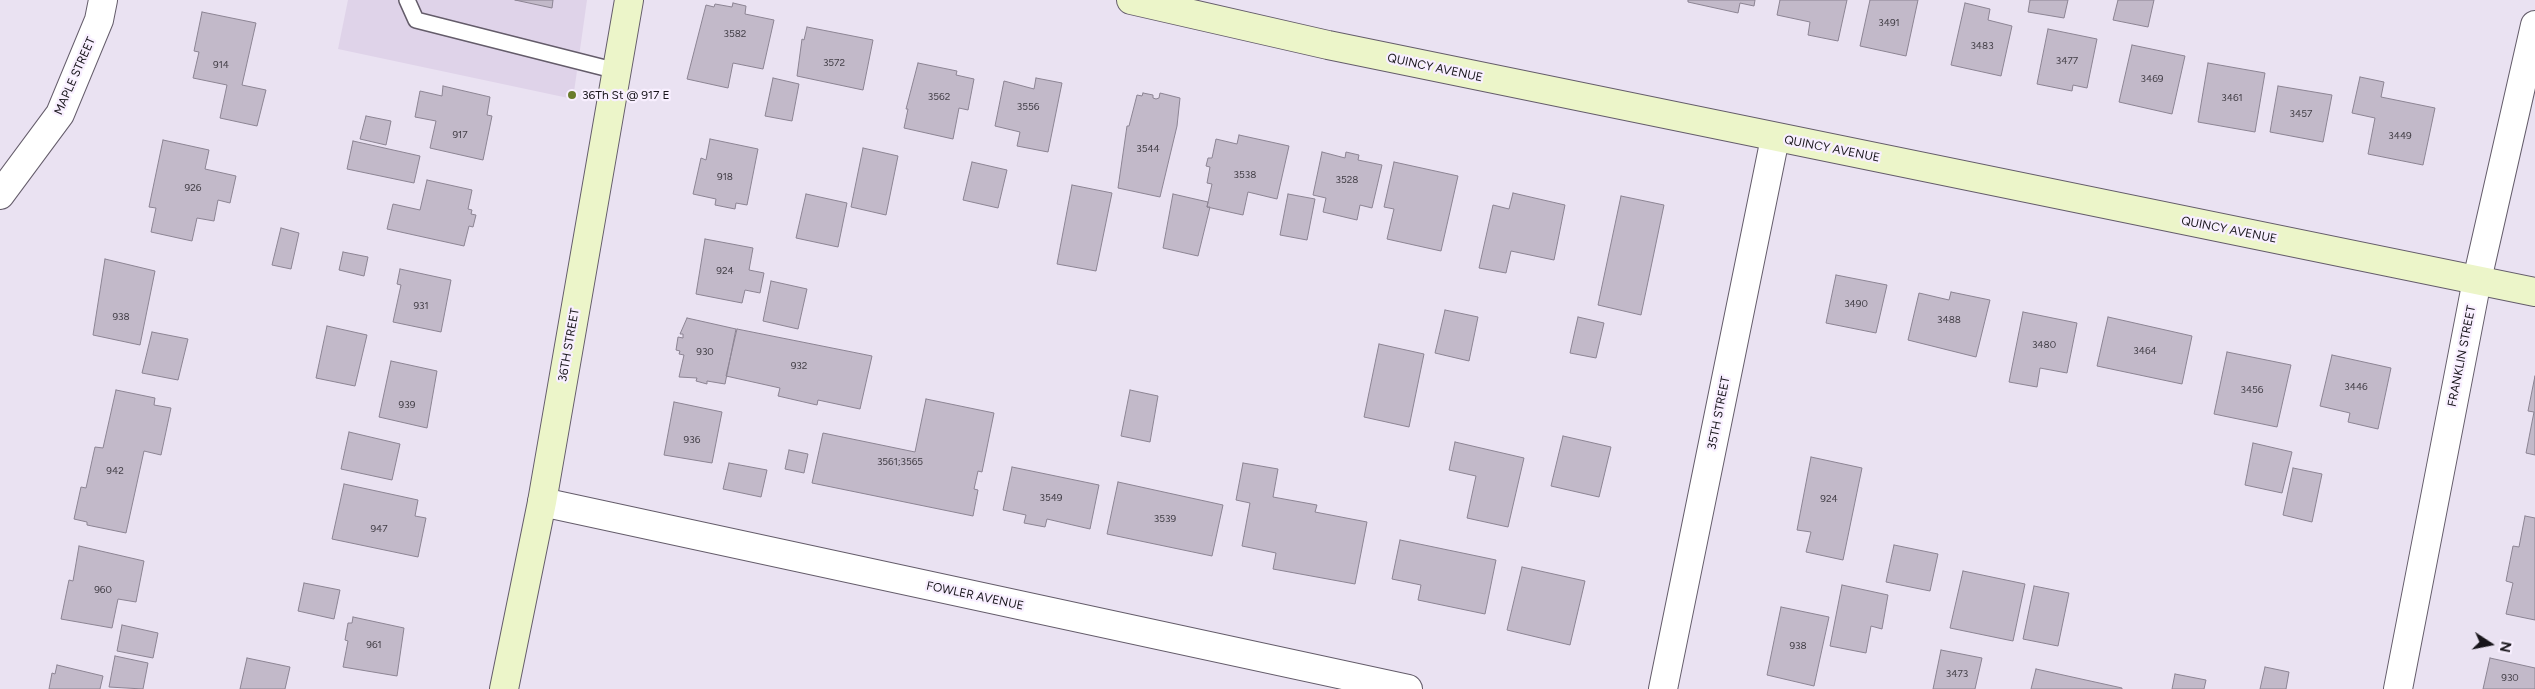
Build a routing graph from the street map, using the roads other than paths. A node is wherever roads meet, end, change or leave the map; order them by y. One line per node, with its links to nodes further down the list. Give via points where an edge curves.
1 (103, 0): 8 (street, MAPLE STREET, via 99,20 60,114)
2 (407, 0): 6 (lane, via 416,20)
3 (629, 0): 6 (street, 36TH STREET)
4 (1130, 0): 7 (street, QUINCY AVENUE, via 1328,46)
5 (2535, 25): 9 (street, FRANKLIN STREET)
6 (617, 71): 11 (street, 36TH STREET)
7 (1775, 138): 9 (street, QUINCY AVENUE); 14 (street, 35TH STREET)
8 (0, 195)
9 (2477, 280): 10 (street, QUINCY AVENUE); 15 (street, FRANKLIN STREET)
10 (2535, 292)
11 (542, 502): 12 (street, 36TH STREET); 13 (street, FOWLER AVENUE)
12 (504, 689)
13 (1408, 689)
14 (1663, 689)
15 (2398, 689)

